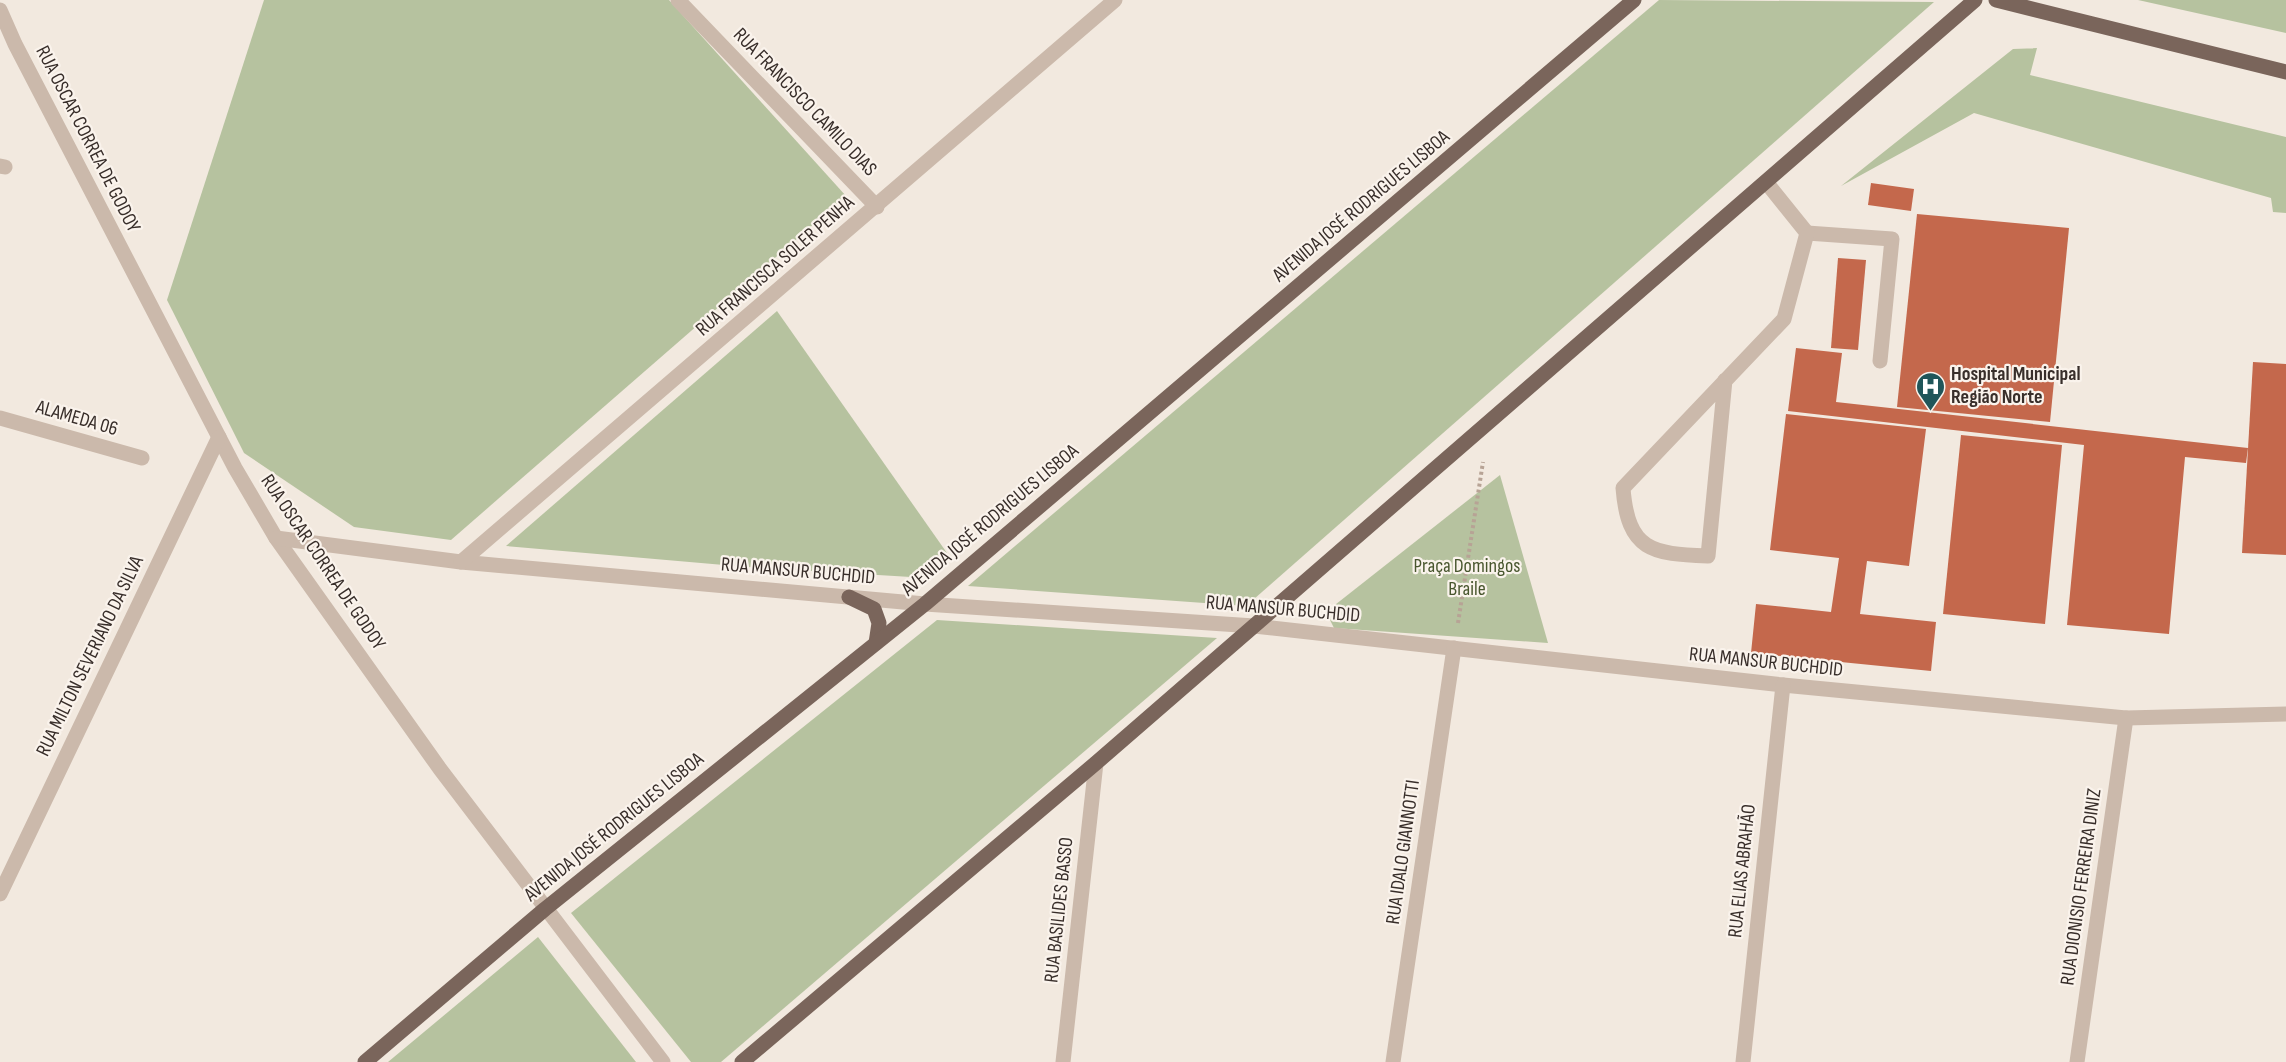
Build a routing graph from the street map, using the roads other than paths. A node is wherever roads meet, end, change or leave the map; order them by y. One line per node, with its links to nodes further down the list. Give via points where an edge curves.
1 (679, 0): 10 (street, RUA FRANCISCO CAMILO DIAS)
2 (1115, 0): 10 (street, RUA FRANCISCA SOLER PENHA)
3 (1634, 0): 20 (main road, AVENIDA JOSÉ RODRIGUES LISBOA)
4 (1975, 0): 9 (main road)
5 (1996, 0): 8 (main road)
6 (0, 10): 7 (street, RUA OSCAR CORREA DE GODOY)
7 (8, 42): 15 (street, RUA OSCAR CORREA DE GODOY)
8 (2286, 72)
9 (1766, 182): 11 (street); 21 (main road)
10 (877, 207): 18 (street, RUA FRANCISCA SOLER PENHA)
11 (1807, 233): 12 (street, via 1892,239); 13 (street, via 1784,319)
12 (1880, 361)
13 (1725, 380): 13 (street, via 1623,488 1629,522 1638,539 1652,549 1667,554 1708,556)
14 (0, 418): 16 (street, ALAMEDA 06)
15 (219, 437): 17 (street, RUA OSCAR CORREA DE GODOY); 28 (street, RUA MILTON SEVERIANO DA SILVA)
16 (142, 458)
17 (276, 538): 18 (street, RUA MANSUR BUCHDID); 29 (street, RUA OSCAR CORREA DE GODOY)
18 (461, 562): 19 (street, RUA MANSUR BUCHDID)
19 (849, 597): 20 (street, RUA MANSUR BUCHDID); 22 (main road, via 873,609 879,624)
20 (925, 604): 21 (street, RUA MANSUR BUCHDID); 22 (main road, AVENIDA JOSÉ RODRIGUES LISBOA)
21 (1254, 626): 23 (street, RUA MANSUR BUCHDID); 27 (main road)
22 (876, 643): 29 (main road, AVENIDA JOSÉ RODRIGUES LISBOA)
23 (1454, 648): 24 (street, RUA MANSUR BUCHDID); 34 (street, RUA IDALO GIANNOTTI)
24 (1783, 686): 26 (street, RUA MANSUR BUCHDID); 35 (street, RUA ELIAS ABRAHÃO)
25 (2286, 714): 26 (street, RUA MANSUR BUCHDID)
26 (2126, 718): 36 (street, RUA DIONISIO FERREIRA DINIZ)
27 (1096, 763): 32 (main road); 33 (street, RUA BASILIDES BASSO)
28 (0, 894)
29 (545, 909): 30 (main road, AVENIDA JOSÉ RODRIGUES LISBOA); 31 (street, RUA OSCAR CORREA DE GODOY)
30 (365, 1062)
31 (663, 1062)
32 (742, 1062)
33 (1062, 1062)
34 (1393, 1062)
35 (1743, 1062)
36 (2077, 1062)

